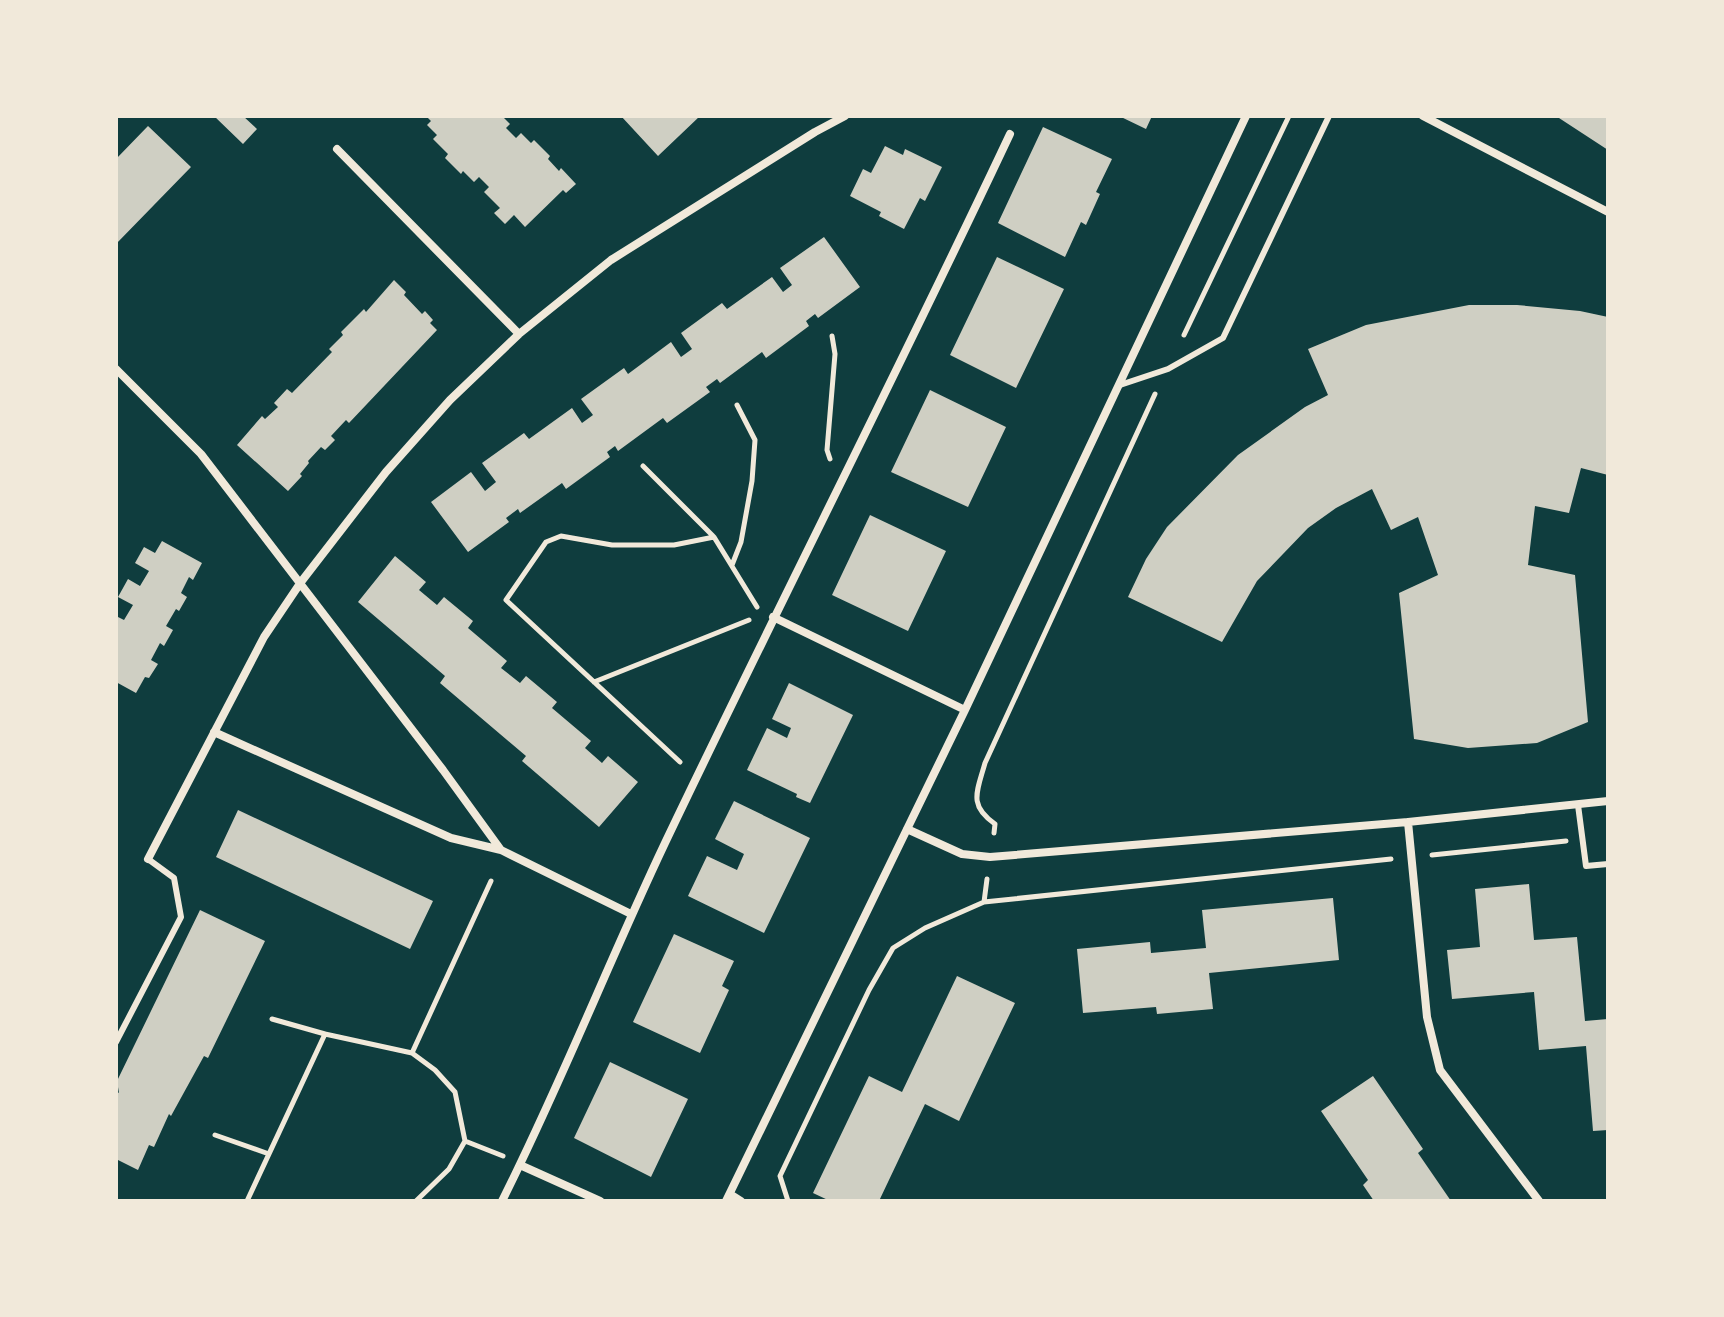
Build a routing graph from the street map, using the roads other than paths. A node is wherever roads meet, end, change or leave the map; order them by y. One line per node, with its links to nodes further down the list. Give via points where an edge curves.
1 (845, 116): 8 (street, via 611,260)
2 (1246, 116): 10 (street)
3 (1329, 116): 10 (lane, via 1223,338 1168,369)
4 (1423, 116): 7 (street)
5 (1010, 134): 12 (street)
6 (337, 149): 8 (street)
7 (1608, 212)
8 (519, 334): 11 (street, via 386,472)
9 (116, 369): 11 (street, via 201,454)
10 (1120, 385): 13 (street)
11 (301, 582): 14 (street, via 264,637); 19 (street)
12 (773, 617): 13 (street); 22 (street)
13 (965, 710): 18 (street)
14 (214, 732): 19 (street, via 451,838); 20 (street)
15 (1608, 801): 16 (street)
16 (1578, 805): 17 (street); 21 (lane, via 1586,866)
17 (1408, 822): 18 (street, via 990,857 962,854); 29 (street, via 1427,1017 1440,1070)
18 (907, 829): 25 (street)
19 (501, 850): 22 (street)
20 (148, 859): 23 (lane, via 174,878 181,917)
21 (1608, 864)
22 (631, 914): 24 (street)
23 (116, 1042)
24 (520, 1165): 26 (street); 27 (street)
25 (728, 1198): 28 (street)
26 (502, 1201)
27 (600, 1201)
28 (741, 1201)
29 (1539, 1201)

